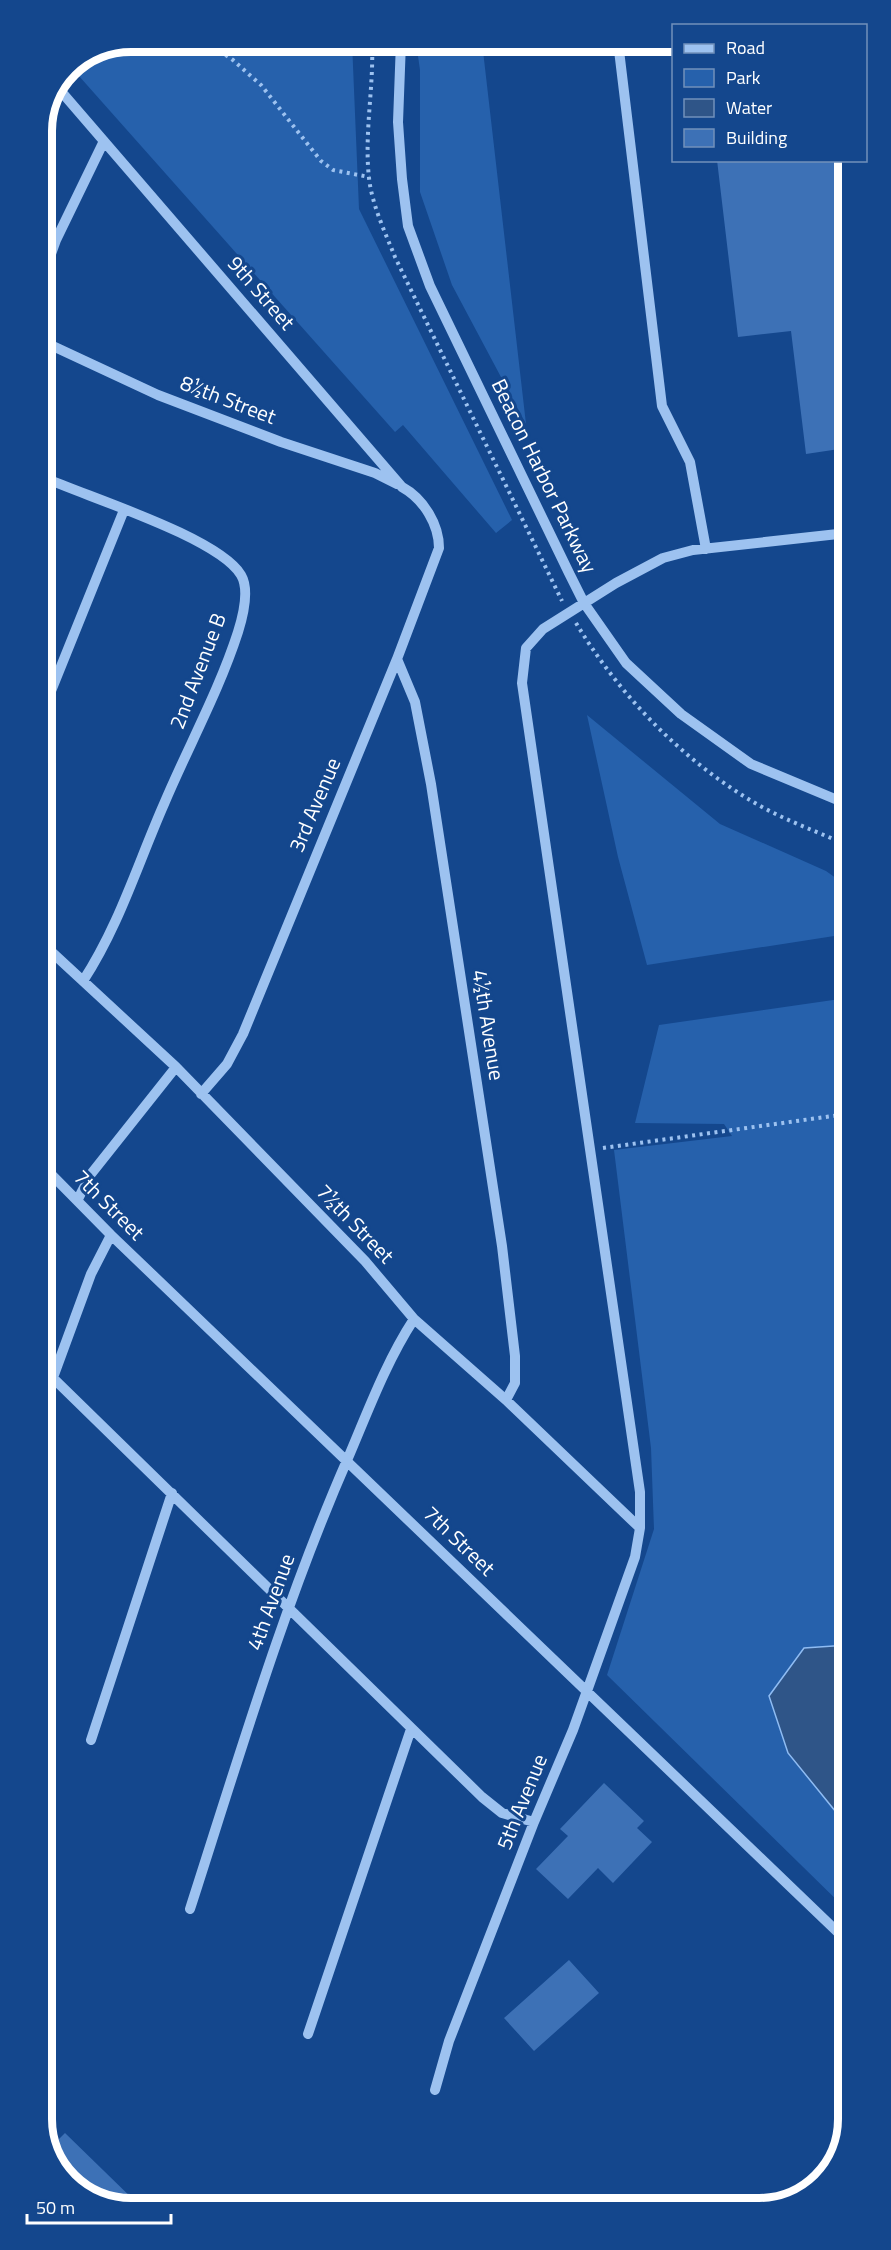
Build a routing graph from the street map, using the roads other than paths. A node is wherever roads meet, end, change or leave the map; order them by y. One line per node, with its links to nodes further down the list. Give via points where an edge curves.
1 (401, 52): 13 (street, Beacon Harbor Parkway, via 398,122 408,226 414,246)
2 (619, 53): 12 (street, via 662,406 690,462)
3 (63, 93): 4 (street, 9th Street)
4 (104, 141): 5 (street); 8 (street, 9th Street)
5 (53, 249)
6 (53, 345): 8 (street, 8½th Street, via 158,395 375,473)
7 (53, 481): 9 (street, 2nd Avenue B)
8 (402, 487): 10 (street, 9th Street)
9 (124, 510): 15 (street); 18 (street, 2nd Avenue B, via 217,552 241,574 245,597 238,631 212,697 111,933)
10 (434, 521): 14 (street, 3rd Avenue, via 439,531 439,548)
11 (838, 534): 12 (street, 5th Avenue)
12 (706, 549): 13 (street, 5th Avenue, via 663,558)
13 (585, 603): 16 (street, Beacon Harbor Parkway, via 626,663 690,722 751,764); 30 (street, 5th Avenue, via 532,640 522,668 640,1492)
14 (397, 659): 20 (street, 3rd Avenue, via 243,1034 227,1064); 27 (street, 4½th Avenue, via 415,702 431,784 502,1246 515,1356 515,1383)
15 (53, 687)
16 (838, 800)
17 (53, 953): 18 (street, 7½th Street)
18 (83, 981): 19 (street, 7½th Street)
19 (176, 1067): 20 (street, 7½th Street); 22 (street, via 91,1174)
20 (201, 1094): 24 (street, 7½th Street, via 365,1261)
21 (52, 1175): 22 (street, 7th Street)
22 (78, 1199): 23 (street, 7th Street)
23 (111, 1235): 25 (street, via 91,1274); 28 (street, 7th Street)
24 (414, 1318): 27 (street, 7½th Street); 28 (street, 4th Avenue, via 397,1345)
25 (52, 1376)
26 (52, 1377): 29 (street)
27 (506, 1400): 30 (street, 7½th Street)
28 (347, 1461): 31 (street, 4th Avenue); 32 (street, 7th Street)
29 (172, 1493): 31 (street); 34 (street)
30 (640, 1528): 32 (street, 5th Avenue, via 635,1557)
31 (288, 1608): 33 (street); 36 (street, 4th Avenue)
32 (586, 1691): 35 (street, 5th Avenue); 37 (street, 7th Street)
33 (411, 1729): 35 (street, via 502,1813); 38 (street)
34 (91, 1740)
35 (534, 1822): 39 (street, 5th Avenue, via 449,2041)
36 (190, 1909)
37 (838, 1932)
38 (308, 2034)
39 (435, 2090)

